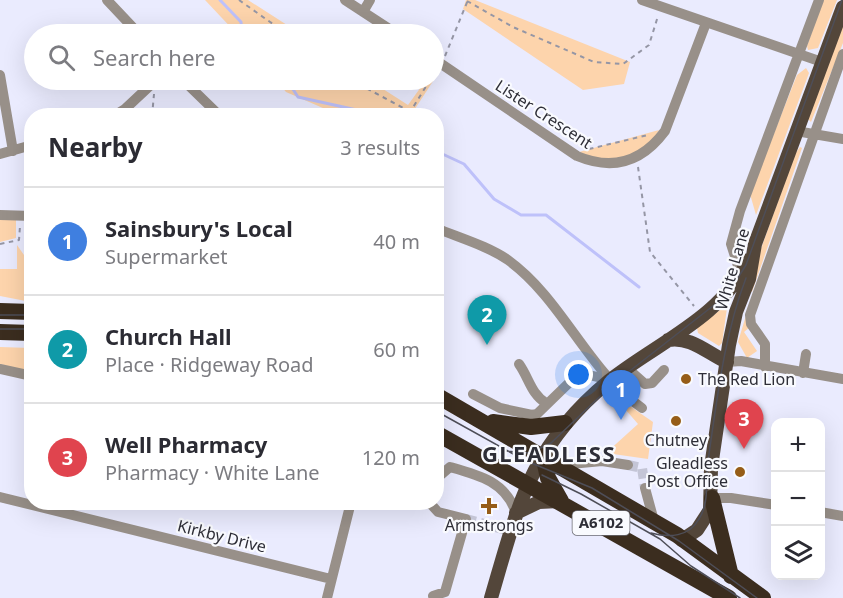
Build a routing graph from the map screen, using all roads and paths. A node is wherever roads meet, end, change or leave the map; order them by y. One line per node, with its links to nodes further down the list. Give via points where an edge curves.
1 (107, 0): 12 (street)
2 (239, 0): 13 (path)
3 (345, 0): 10 (street)
4 (370, 0): 10 (street)
5 (468, 0): 8 (path, via 513,27 594,62 623,64 649,45); 15 (path)
6 (642, 0): 8 (street)
7 (819, 0): 17 (street, White Lane)
8 (661, 7): 11 (street)
9 (843, 7): 18 (main road, White Lane)
10 (363, 12): 14 (street)
11 (705, 23): 17 (street); 31 (street, Lister Crescent)
12 (130, 24)
13 (273, 24)
14 (382, 24)
15 (444, 48)
16 (843, 54): 33 (street, White Lane)
17 (799, 55): 18 (street); 46 (street, White Lane, via 731,244)
18 (822, 62): 32 (main road, White Lane)
19 (444, 67): 38 (street, Lister Crescent)
20 (0, 75): 36 (street)
21 (145, 90): 26 (street)
22 (155, 90): 27 (path)
23 (193, 90): 28 (street)
24 (370, 90): 29 (path)
25 (424, 90): 30 (path)
26 (126, 108)
27 (153, 108)
28 (212, 108)
29 (403, 108)
30 (413, 108)
31 (665, 131): 38 (path); 39 (street, Lister Crescent, via 655,145)
32 (795, 131): 33 (street); 45 (main road, White Lane)
33 (814, 133): 34 (street); 57 (street, White Lane, via 750,315 751,324 765,344)
34 (843, 138)
35 (24, 148): 36 (street)
36 (14, 151): 37 (street)
37 (0, 154)
38 (576, 156): 39 (street, Lister Crescent, via 609,164)
39 (637, 158): 47 (path, via 650,252)
40 (0, 214): 41 (street)
41 (20, 215): 42 (street); 44 (path, via 19,240)
42 (24, 215)
43 (444, 231): 63 (street, via 498,255 518,269 560,314)
44 (0, 244)
45 (755, 244): 46 (main road); 54 (main road, White Lane)
46 (741, 275): 52 (main road, via 727,295)
47 (695, 307)
48 (0, 311): 49 (highway)
49 (24, 312)
50 (0, 332): 51 (highway)
51 (24, 333)
52 (668, 340): 54 (main road, via 694,342); 56 (main road)
53 (806, 354): 60 (street)
54 (727, 362): 57 (street, via 741,361); 80 (main road, White Lane, via 711,467)
55 (519, 364): 66 (street, via 536,397)
56 (627, 368): 59 (street, via 645,384 652,383); 63 (main road)
57 (765, 368): 60 (street)
58 (0, 369): 61 (street)
59 (664, 370)
60 (803, 373): 62 (street)
61 (24, 374)
62 (843, 379)
63 (610, 380): 66 (street, via 580,375); 67 (street); 69 (main road)
64 (473, 394): 66 (street, via 500,408 532,415)
65 (444, 399): 68 (highway, A6102)
66 (546, 404)
67 (642, 408)
68 (483, 420): 69 (highway, via 531,427); 71 (highway, A6102)
69 (565, 423): 71 (main road)
70 (444, 437): 77 (highway, A6102)
71 (543, 456): 73 (highway, A6102); 77 (main road); 81 (highway, via 548,478)
72 (444, 465): 75 (street)
73 (560, 465): 74 (street, via 602,461); 90 (highway, A6102)
74 (628, 465)
75 (450, 467): 76 (street); 87 (street, via 492,482 510,497)
76 (444, 472)
77 (527, 484): 81 (highway, A6102); 87 (main road)
78 (645, 488): 90 (street)
79 (0, 496): 82 (street, Kirkby Drive)
80 (712, 498): 83 (street); 91 (main road, White Lane, via 701,526); 93 (highway)
81 (561, 501): 87 (main road, via 539,502); 92 (highway, A6102)
82 (24, 502)
83 (771, 504)
84 (56, 510): 94 (street, Kirkby Drive)
85 (349, 510): 94 (street)
86 (436, 510): 95 (street, via 466,519 445,592)
87 (516, 513): 98 (main road)
88 (825, 513): 89 (street)
89 (843, 516)
90 (654, 521): 91 (highway, A6102)
91 (682, 540): 92 (highway, via 662,546); 93 (highway, A6102)
92 (640, 546): 96 (highway, A6102, via 699,579)
93 (731, 576): 96 (street); 99 (highway, A6102)
94 (331, 579): 97 (street)
95 (433, 596)
96 (719, 597)
97 (327, 598)
98 (491, 598)
99 (763, 598)

